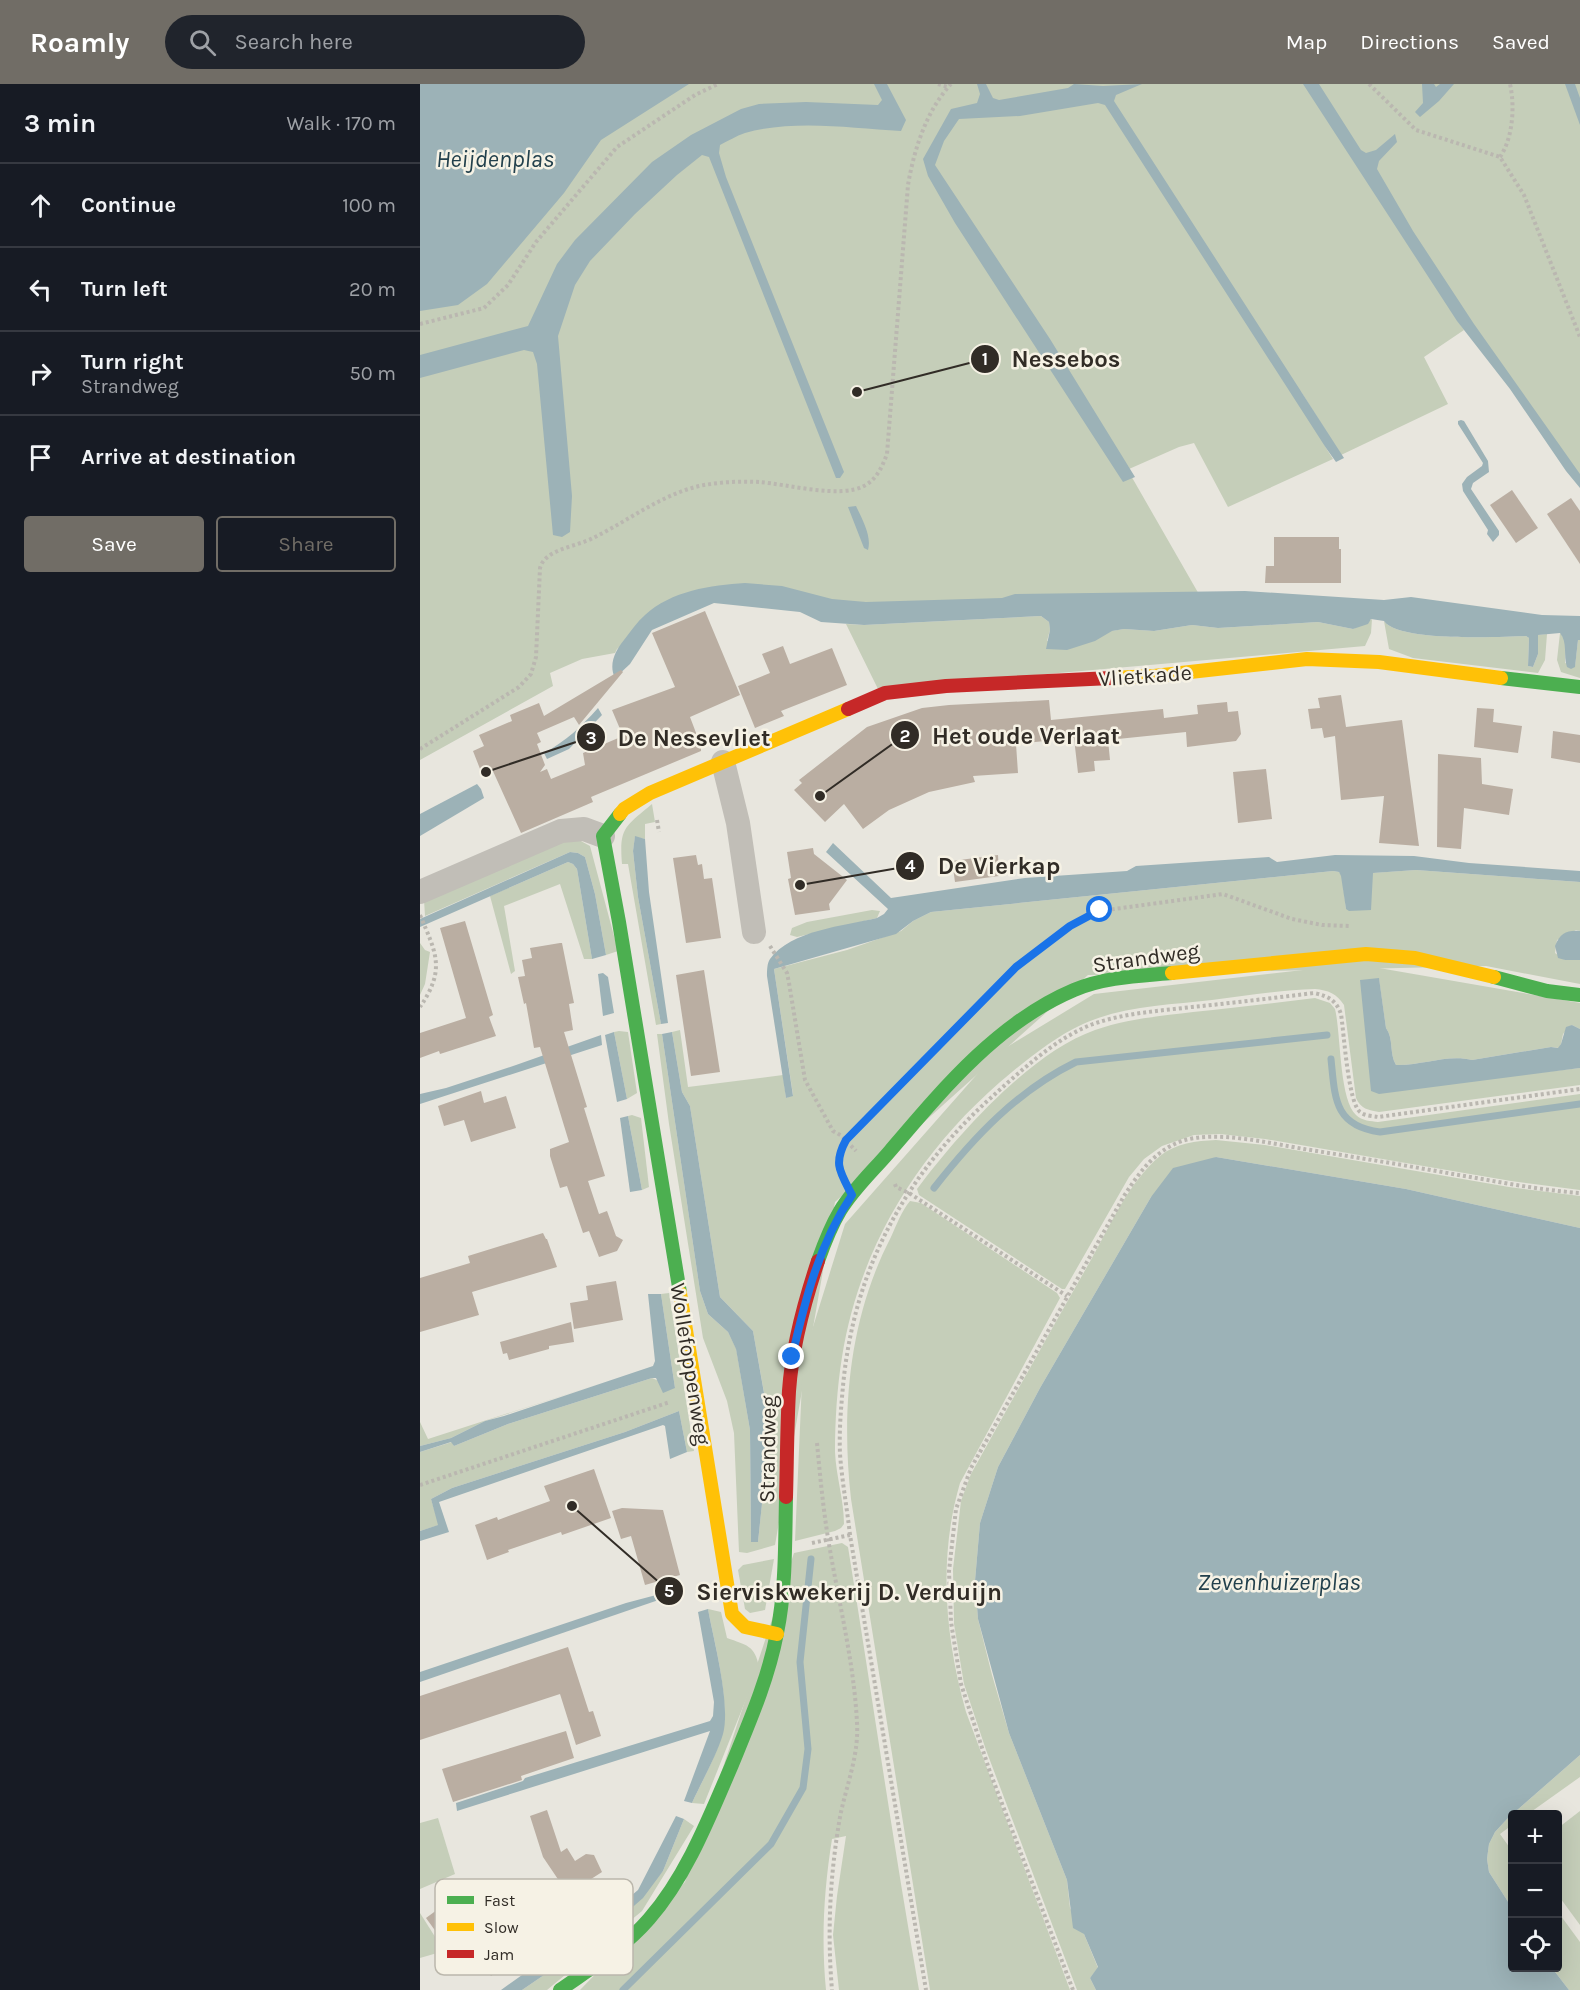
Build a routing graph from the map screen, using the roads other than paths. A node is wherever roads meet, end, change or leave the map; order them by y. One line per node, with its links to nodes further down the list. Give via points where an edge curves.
1 (1580, 687): 2 (street, Vlietkade, via 1379,662 1307,659 1154,676 946,686 885,693)
2 (723, 762): 3 (street, Vlietkade, via 650,793 624,809); 5 (street)
3 (603, 836): 4 (street, via 584,830 561,831); 7 (street, Wollefoppenweg, via 732,1614 745,1627)
4 (420, 892)
5 (762, 939)
6 (1580, 995): 7 (street, Strandweg, via 1549,992 1436,961 1385,954 1355,955 1120,978 1075,989 1040,1006 1011,1027 936,1100 852,1195 836,1219 816,1266 792,1357 783,1595)
7 (777, 1634): 8 (street, via 764,1685 702,1835 667,1894)
8 (633, 1936)
9 (581, 1975): 10 (street)
10 (560, 1990)

